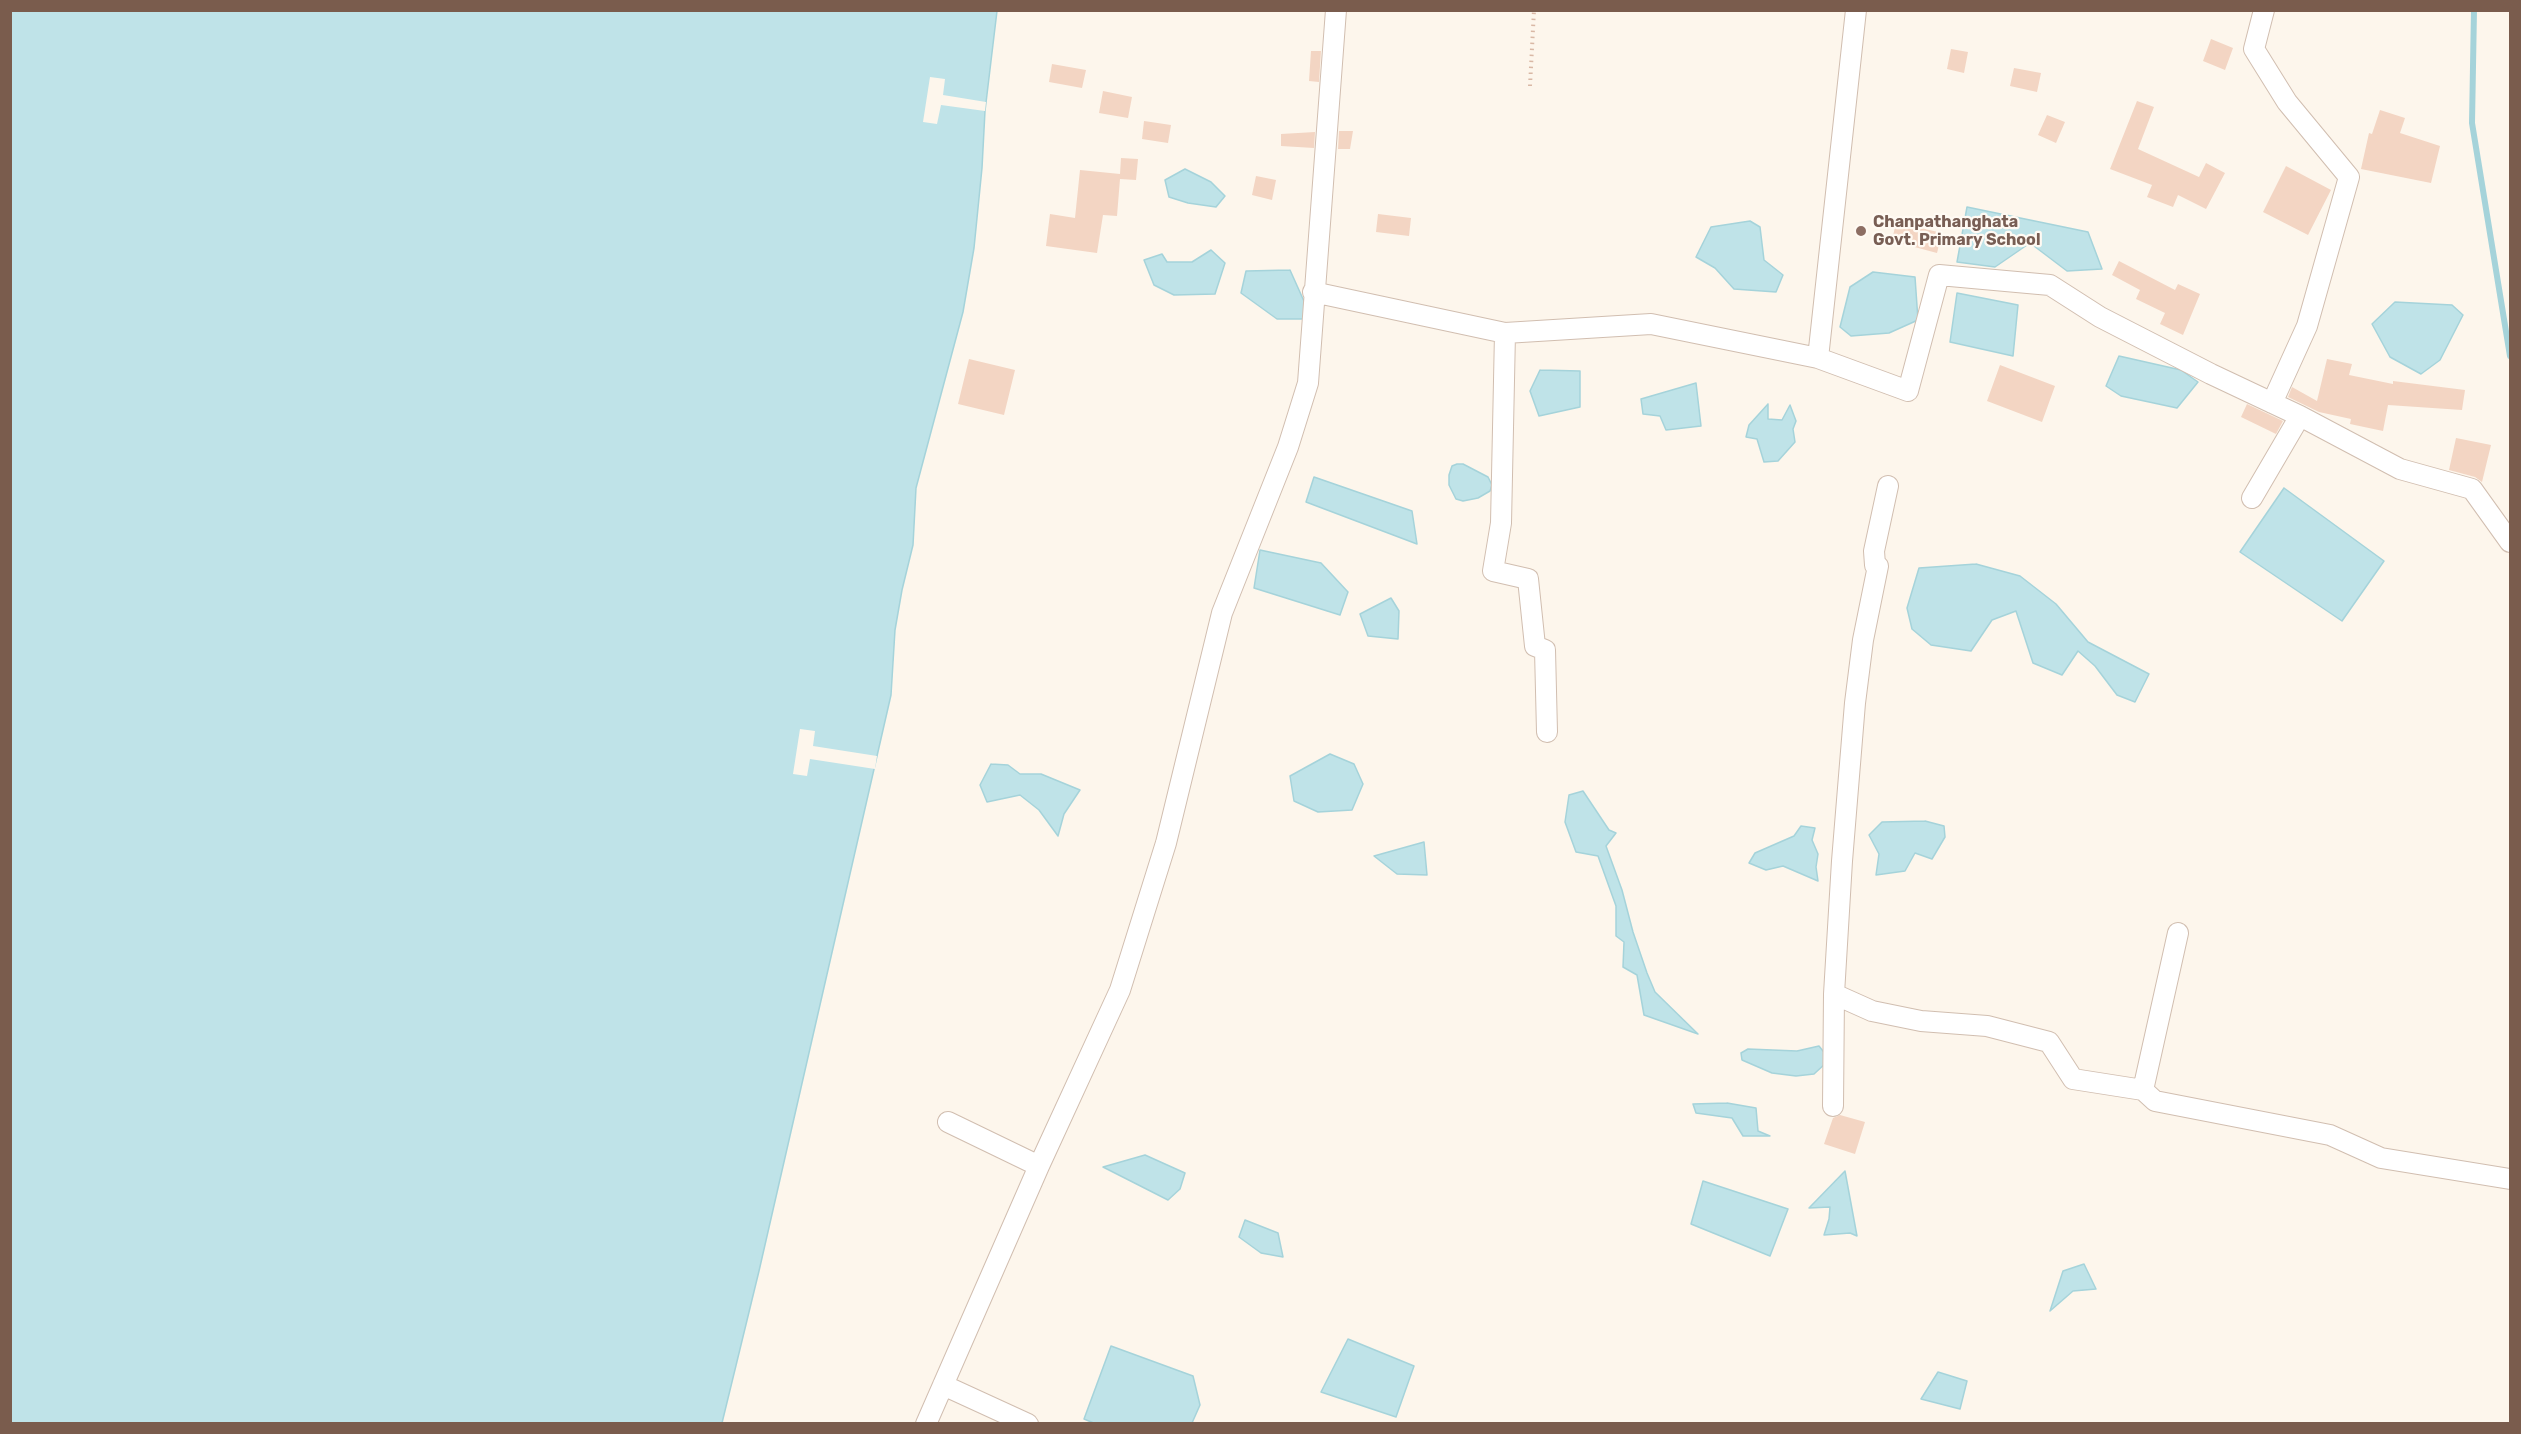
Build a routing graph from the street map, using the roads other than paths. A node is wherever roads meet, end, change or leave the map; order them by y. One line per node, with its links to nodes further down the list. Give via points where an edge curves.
1 (1336, 10): 4 (street)
2 (1856, 10): 6 (street)
3 (2264, 10): 7 (street, via 2254,49 2287,102 2349,177 2307,326)
4 (1313, 292): 5 (street); 18 (street, via 1308,383 1288,447 1222,613 1166,843 1120,990)
5 (1505, 333): 6 (street, via 1651,324); 12 (street, via 1501,523 1493,571 1528,579 1535,646 1545,650)
6 (1818, 358): 7 (street, via 1908,391 1939,275 2050,285 2100,317)
7 (2272, 403): 8 (street)
8 (2300, 416): 10 (street); 11 (street, via 2400,470 2472,489)
9 (1888, 486): 14 (street, via 1877,533 1878,566 1855,702)
10 (2252, 498)
11 (2511, 542)
12 (1547, 732)
13 (2178, 933): 15 (street)
14 (1834, 994): 15 (street, via 1872,1011 1921,1021 1987,1026 2049,1042 2073,1079); 16 (street)
15 (2143, 1090): 19 (street, via 2155,1101 2330,1136 2381,1158)
16 (1833, 1106)
17 (948, 1122): 18 (street)
18 (1039, 1166): 20 (street)
19 (2511, 1179)
20 (943, 1385): 21 (street); 22 (street)
21 (926, 1424)
22 (1028, 1424)

